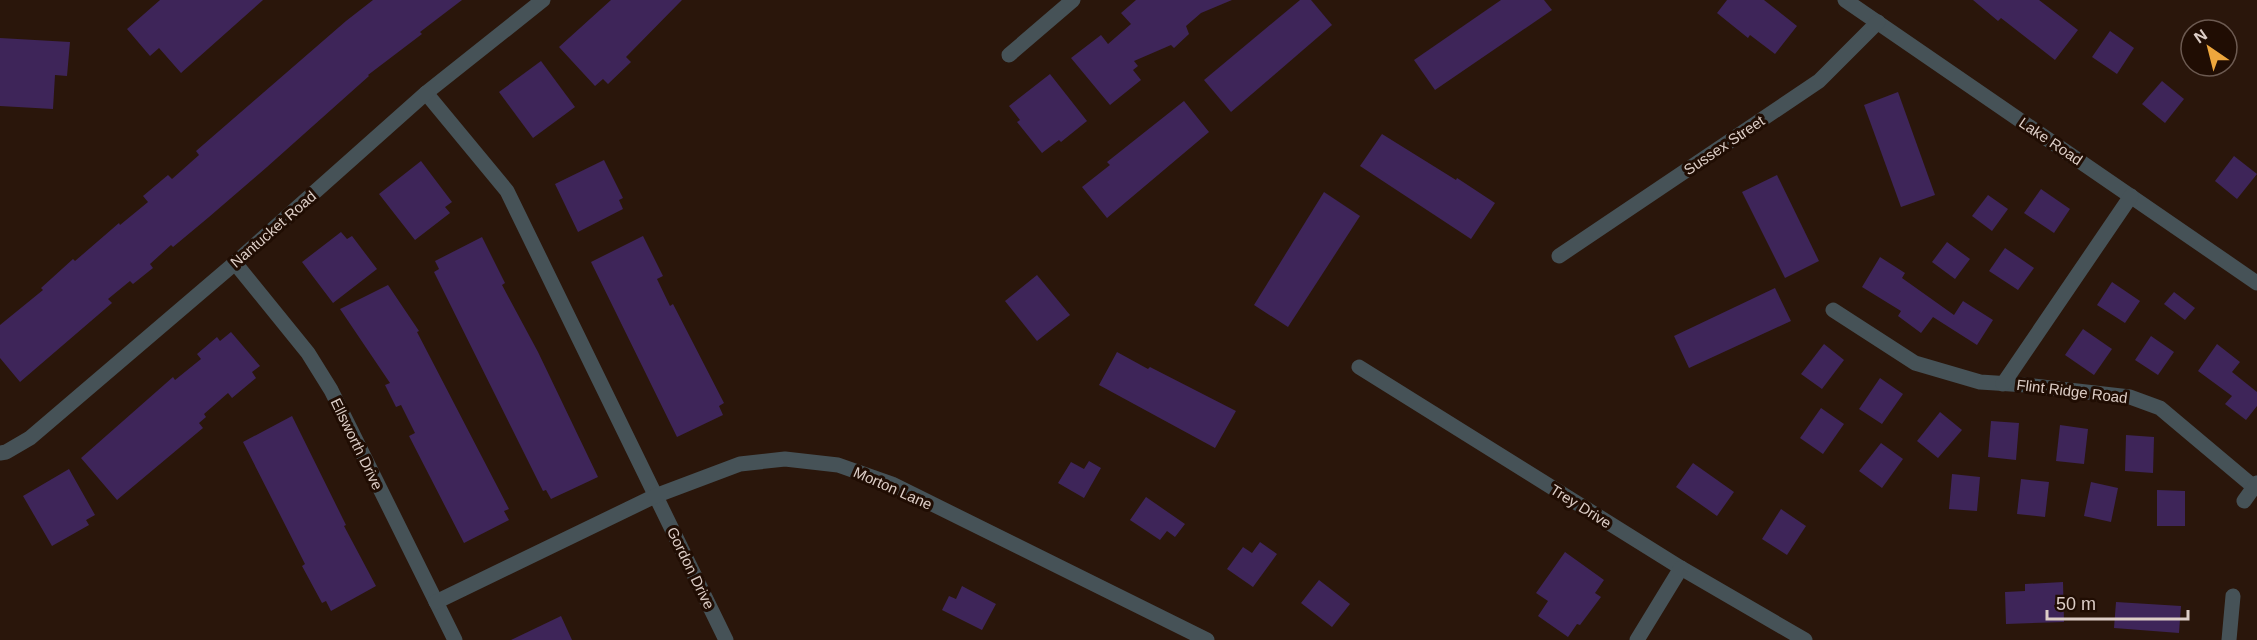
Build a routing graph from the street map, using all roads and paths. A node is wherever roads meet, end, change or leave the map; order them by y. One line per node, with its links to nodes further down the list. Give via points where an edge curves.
1 (543, 0): 6 (street, Nantucket Road)
2 (1845, 0): 4 (street, Lake Road)
3 (1070, 1): 5 (street)
4 (1878, 22): 7 (street, Lake Road); 8 (street, Sussex Street, via 1819,81)
5 (1009, 55)
6 (426, 93): 9 (street, Nantucket Road); 16 (street, Gordon Drive, via 507,191)
7 (2131, 196): 10 (street, Lake Road); 13 (street, Flint Ridge Road)
8 (1559, 256)
9 (235, 263): 14 (street, Nantucket Road, via 30,438); 20 (street, Ellsworth Drive, via 308,353 331,390)
10 (2257, 283)
11 (1833, 310): 13 (street, Flint Ridge Road, via 1915,363 1980,382)
12 (1359, 367): 18 (street, Trey Drive)
13 (2003, 384): 15 (street, Flint Ridge Road, via 2130,397 2160,408)
14 (0, 453)
15 (2256, 485): 17 (street, Flint Ridge Road)
16 (655, 496): 20 (street, Morton Lane); 22 (street, Gordon Drive); 23 (street, Morton Lane, via 740,464 785,459 838,465 892,484)
17 (2244, 501)
18 (1681, 568): 24 (street); 25 (street, Trey Drive)
19 (2233, 596): 26 (street)
20 (436, 602): 21 (street, Ellsworth Drive)
21 (454, 640)
22 (726, 640)
23 (1207, 640)
24 (1637, 640)
25 (1804, 640)
26 (2229, 640)

